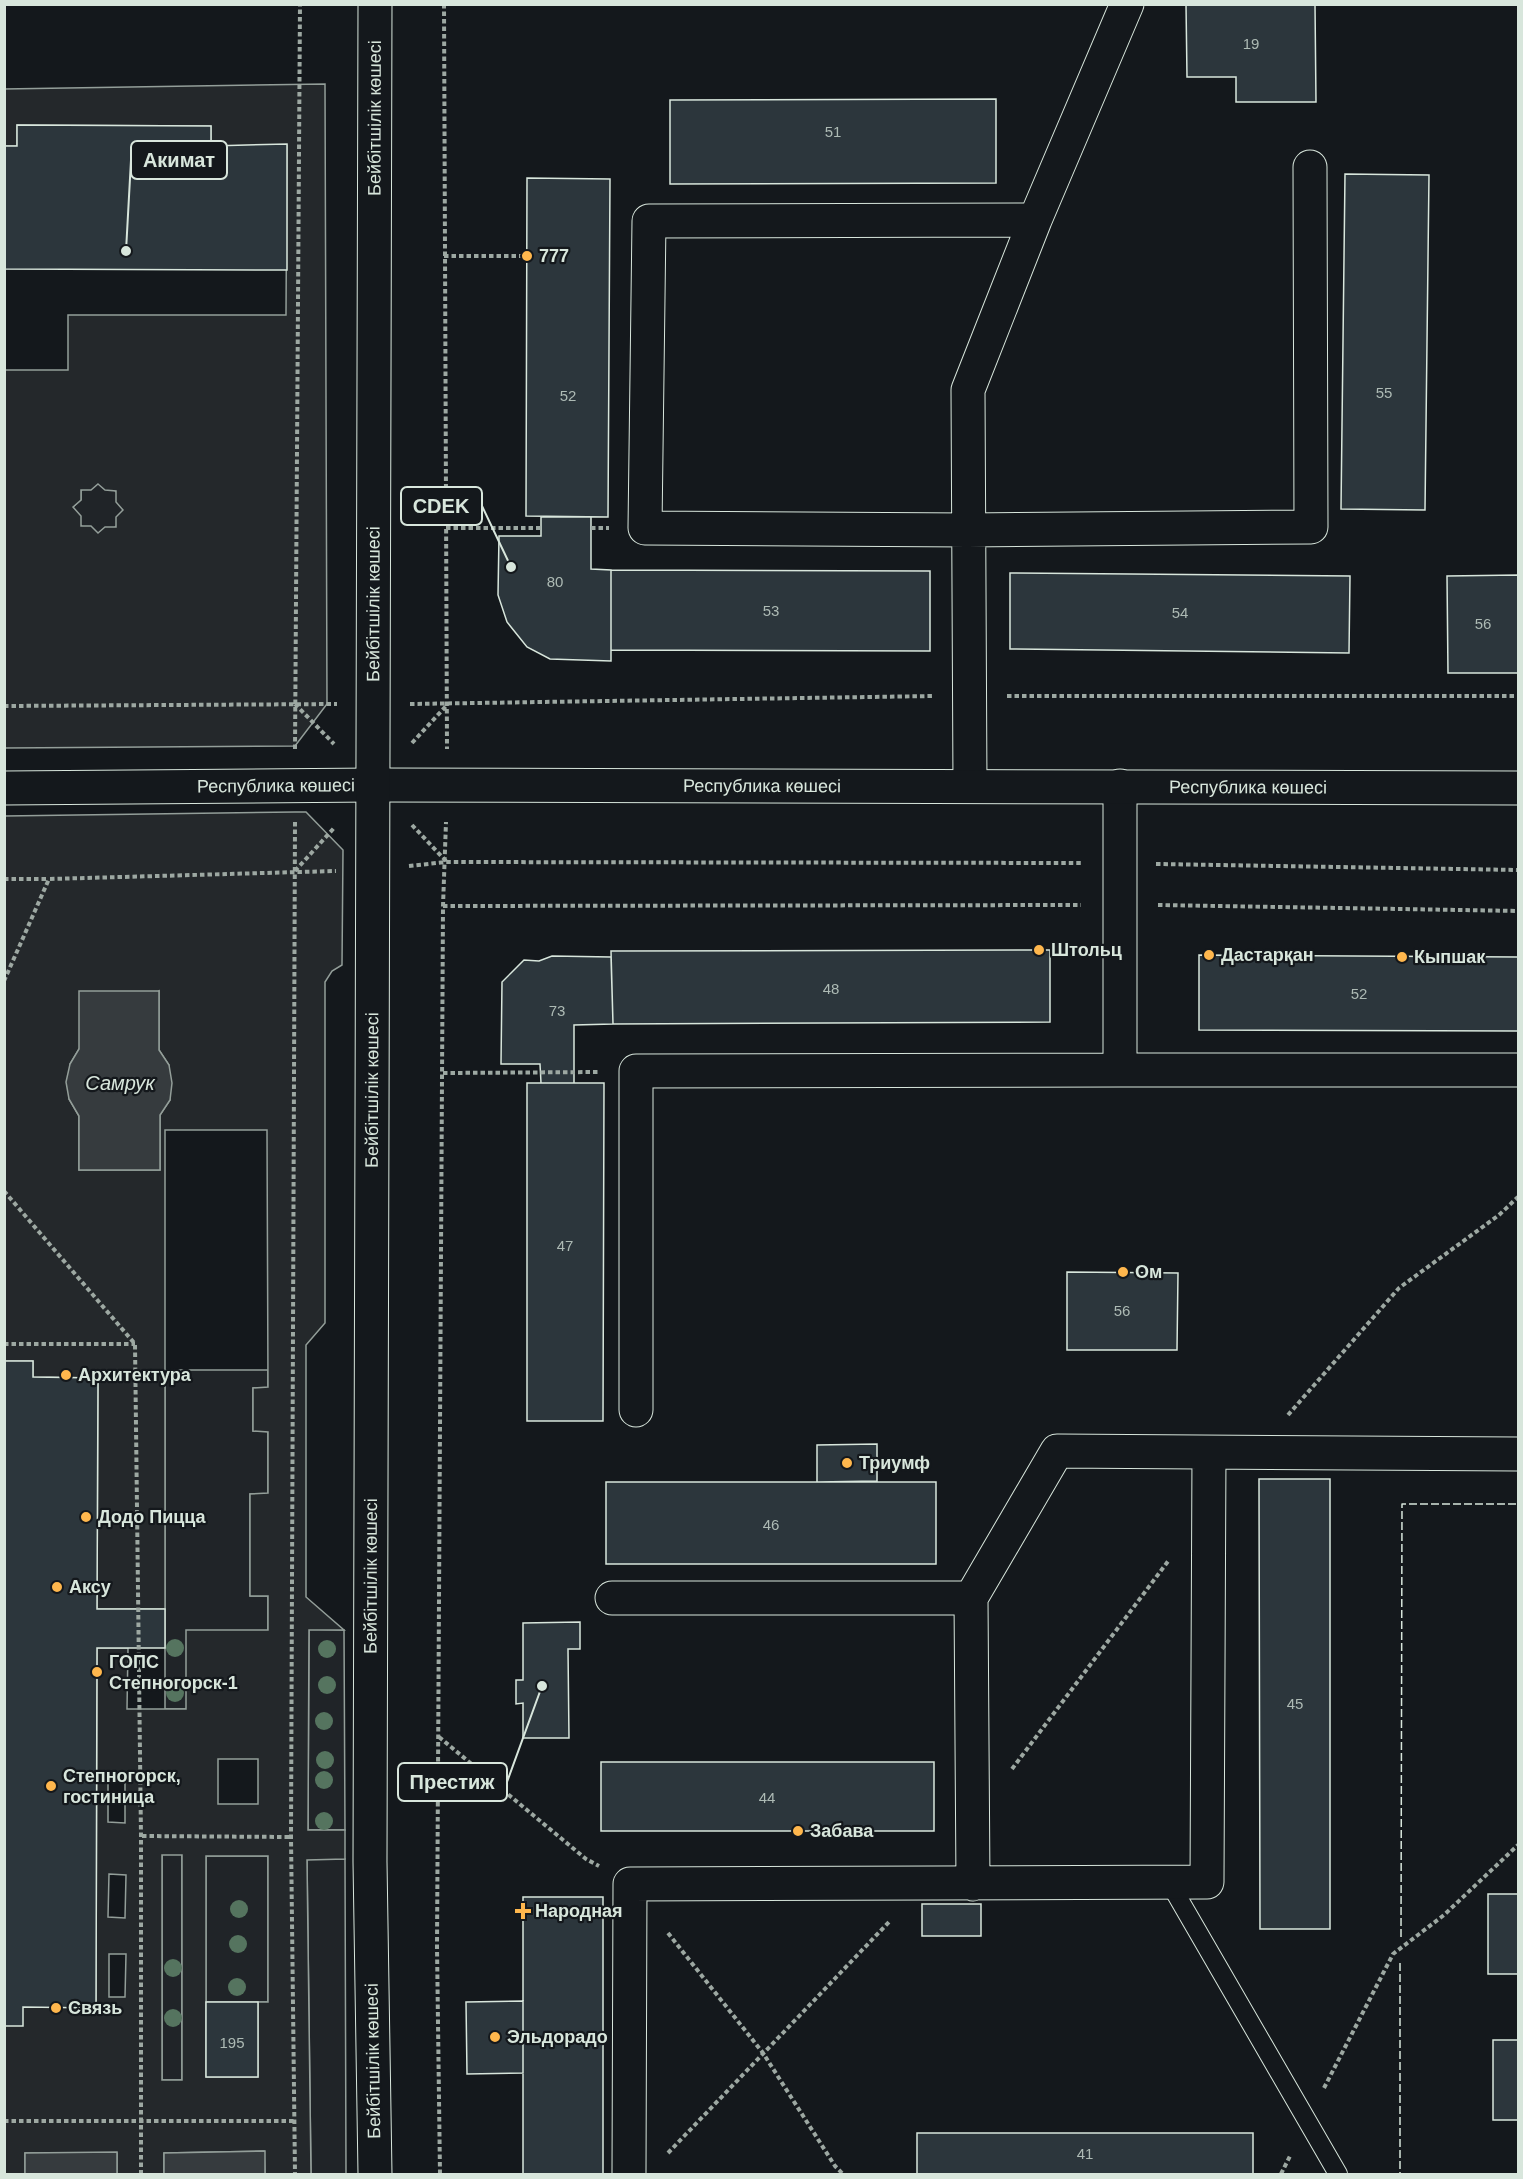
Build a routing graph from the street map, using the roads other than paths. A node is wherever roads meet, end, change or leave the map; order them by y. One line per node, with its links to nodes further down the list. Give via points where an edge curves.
1 (375, 4): 6 (street, Бейбітшілік көшесі)
2 (1127, 4): 4 (street)
3 (1310, 167): 5 (street, via 1311,527)
4 (1035, 220): 5 (street, via 968,390); 5 (street, via 649,221 645,528)
5 (968, 530): 7 (street)
6 (374, 785): 7 (street, Республика көшесі); 9 (street, Республика көшесі); 20 (street, Бейбітшілік көшесі, via 370,1862)
7 (970, 786): 8 (street, Республика көшесі)
8 (1120, 786): 10 (street, Республика көшесі); 11 (street)
9 (4, 788)
10 (1518, 788)
11 (1120, 1070): 12 (street); 13 (street, via 636,1071)
12 (1518, 1070)
13 (636, 1410)
14 (1209, 1453): 15 (street); 17 (street, via 1056,1451); 18 (street, via 1207,1882)
15 (1518, 1454)
16 (612, 1598): 17 (street)
17 (971, 1598): 19 (street)
18 (1169, 1882): 19 (street); 22 (lane)
19 (973, 1884): 21 (street, via 630,1884)
20 (375, 2175)
21 (628, 2175)
22 (1338, 2175)

